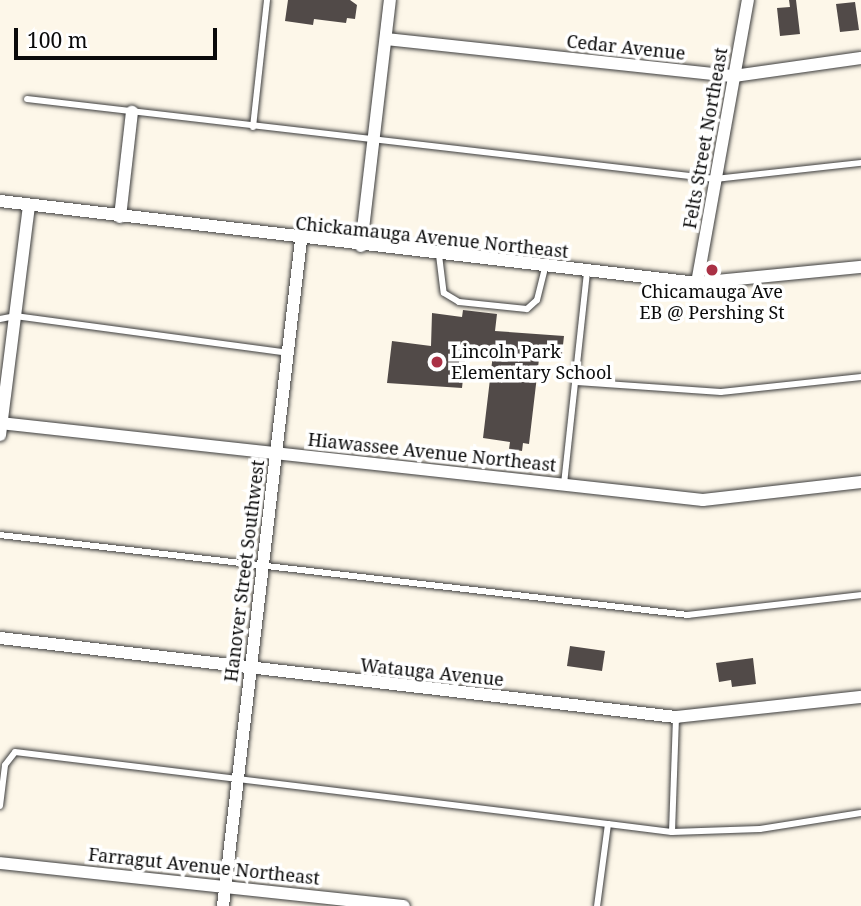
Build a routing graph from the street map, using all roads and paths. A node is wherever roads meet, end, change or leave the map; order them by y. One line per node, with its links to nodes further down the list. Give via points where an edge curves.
1 (267, 0): 9 (lane)
2 (390, 0): 4 (street)
3 (748, 0): 6 (street, Felts Street Northeast)
4 (386, 39): 6 (street, Cedar Avenue); 10 (street)
5 (861, 58): 6 (street, Cedar Avenue)
6 (734, 76): 12 (street, Felts Street Northeast)
7 (27, 99): 8 (lane)
8 (132, 112): 9 (lane); 15 (street)
9 (253, 127): 10 (lane)
10 (373, 142): 12 (lane); 17 (street)
11 (861, 163): 12 (lane)
12 (715, 180): 22 (street, Felts Street Northeast)
13 (0, 201): 14 (street, Chickamauga Avenue Northeast)
14 (29, 205): 15 (street, Chickamauga Avenue Northeast); 23 (street)
15 (120, 217): 16 (street, Chickamauga Avenue Northeast)
16 (301, 240): 17 (street, Chickamauga Avenue Northeast); 25 (street, Hanover Street Southwest)
17 (361, 246): 18 (street, Chickamauga Avenue Northeast)
18 (439, 255): 19 (street, Chickamauga Avenue Northeast); 19 (lane, via 444,293 459,302 527,309 537,300)
19 (545, 267): 21 (street, Chickamauga Avenue Northeast)
20 (861, 267): 22 (street, Chickamauga Avenue Northeast)
21 (587, 272): 22 (street, Chickamauga Avenue Northeast); 27 (lane)
22 (696, 283)
23 (15, 316): 24 (lane); 25 (lane); 28 (street)
24 (0, 318)
25 (289, 353): 29 (street, Hanover Street Southwest)
26 (861, 377): 27 (lane, via 721,392)
27 (577, 382): 31 (lane)
28 (0, 427): 29 (street, Hiawassee Avenue Northeast)
29 (275, 453): 31 (street, Hiawassee Avenue Northeast); 33 (street, Hanover Street Southwest)
30 (861, 482): 31 (street, Hiawassee Avenue Northeast, via 702,500)
31 (564, 484)
32 (0, 535): 33 (lane)
33 (263, 563): 34 (lane, via 688,615); 36 (street, Hanover Street Southwest)
34 (861, 595)
35 (0, 638): 36 (street, Watauga Avenue)
36 (250, 670): 38 (street, Watauga Avenue); 39 (street, Hanover Street Southwest)
37 (861, 697): 38 (street, Watauga Avenue)
38 (676, 717): 43 (lane)
39 (237, 777): 40 (lane, via 15,752 5,765); 42 (lane); 45 (street, Hanover Street Southwest)
40 (0, 805)
41 (861, 813): 43 (lane, via 760,829)
42 (608, 824): 43 (lane); 48 (lane)
43 (672, 832)
44 (0, 863): 45 (street, Farragut Avenue Northeast)
45 (226, 884): 46 (street, Hanover Street Southwest); 47 (street, Farragut Avenue Northeast)
46 (223, 906)
47 (404, 906)
48 (597, 906)

